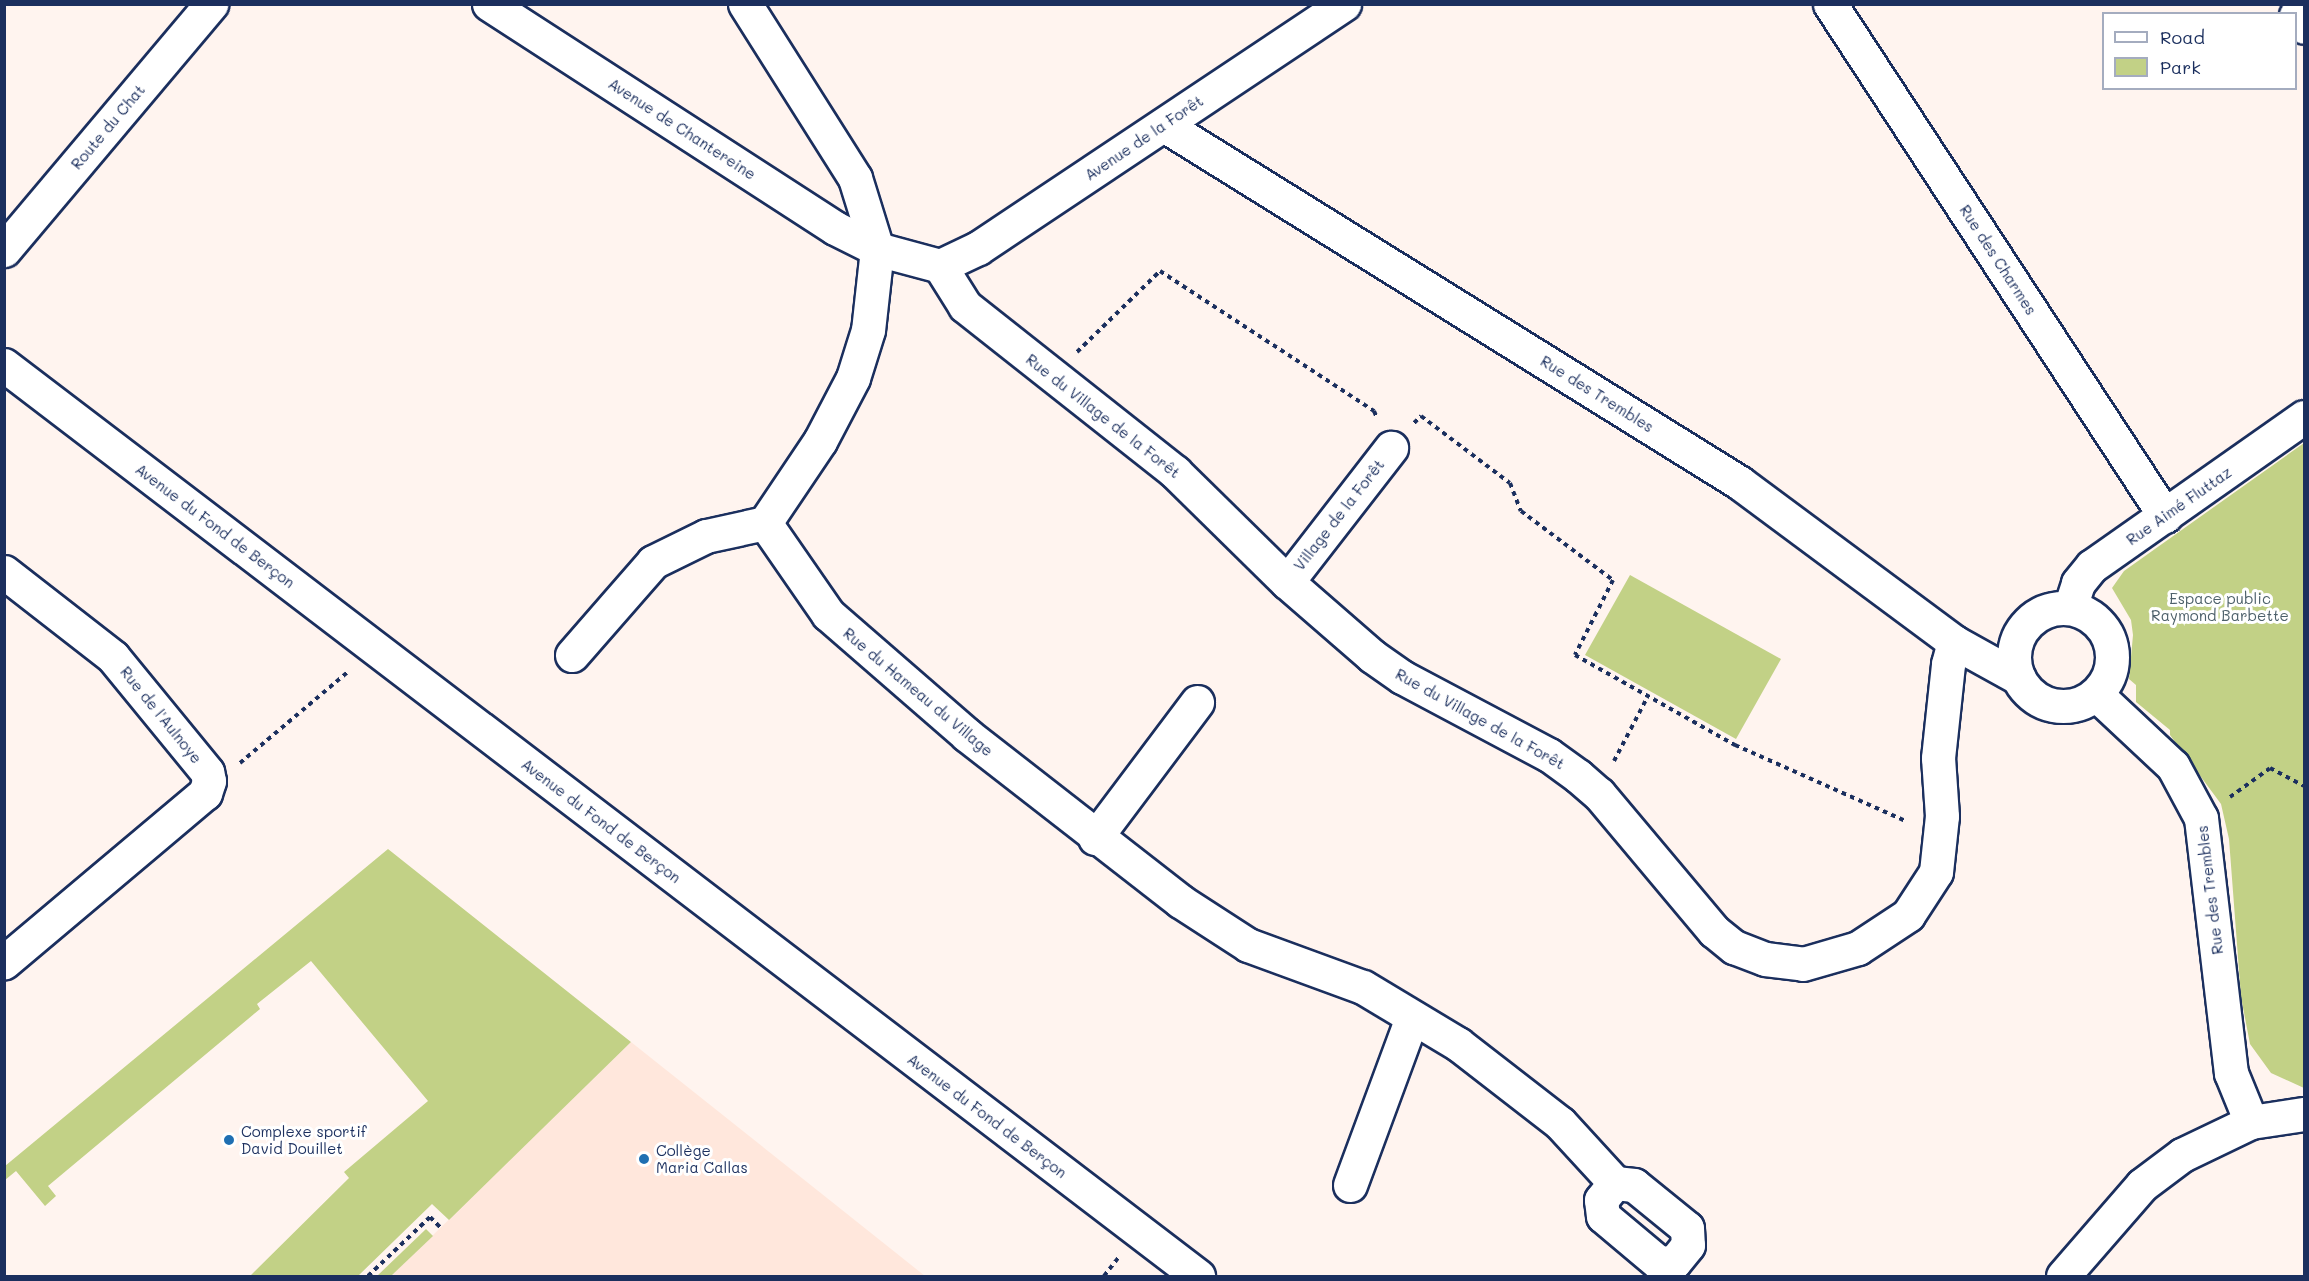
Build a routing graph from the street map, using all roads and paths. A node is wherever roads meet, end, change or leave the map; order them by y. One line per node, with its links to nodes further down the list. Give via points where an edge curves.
1 (211, 4): 8 (street, Route du Chat)
2 (489, 4): 7 (street, Avenue de Chantereine, via 804,208)
3 (746, 4): 7 (street, via 855,178)
4 (1344, 4): 6 (street, Avenue de la Forêt)
5 (1830, 4): 14 (street, Rue des Charmes)
6 (1164, 125): 9 (street, Avenue de la Forêt, via 978,248); 19 (street, Rue des Trembles, via 1740,483)
7 (877, 249): 9 (street, Avenue de Chantereine); 15 (street, via 868,330 853,378 820,441)
8 (4, 250)
9 (940, 266): 11 (street, Rue du Village de la Forêt, via 965,306)
10 (4, 365): 20 (street, Avenue du Fond de Berçon)
11 (1052, 376): 13 (path, via 1160,271 1374,411); 17 (street, Rue du Village de la Forêt, via 1175,472)
12 (2304, 417): 14 (street, Rue Aimé Fluttaz)
13 (1391, 448): 17 (street, Village de la Forêt); 24 (path, via 1420,416 1510,483 1521,511 1612,580 1575,655)
14 (2165, 516): 18 (street, Rue Aimé Fluttaz, via 2092,566 2078,583)
15 (765, 523): 21 (street, via 706,536 653,562); 31 (street, Rue du Hameau du Village, via 828,614 852,638)
16 (4, 572): 27 (street, Rue de l'Aulnoye, via 98,644 136,681 207,772)
17 (1287, 582): 28 (street, Rue du Village de la Forêt, via 1337,628 1402,677 1549,755)
18 (2070, 608): 22 (street, via 2041,613 2019,634 2014,664); 23 (street, via 2099,622 2108,635 2112,666)
19 (1954, 642): 22 (street, Rue des Trembles); 30 (street, Rue du Village de la Forêt, via 1938,758)
20 (376, 648): 27 (path); 40 (street, Avenue du Fond de Berçon)
21 (572, 655)
22 (2019, 678): 23 (street, via 2028,692 2057,706 2071,706)
23 (2096, 694): 35 (street, Rue des Trembles, via 2173,766 2201,818 2231,1073)
24 (1647, 698): 28 (path); 30 (path, via 1736,745 1888,814)
25 (1197, 702): 31 (street)
26 (2304, 786): 29 (path, via 2270,768)
27 (205, 793): 32 (street)
28 (1599, 794): 30 (street, Rue du Village de la Forêt, via 1727,942 1766,959 1803,964 1858,948 1908,915 1936,872)
29 (2226, 801)
30 (1940, 833)
31 (1095, 837): 33 (street, Rue du Hameau du Village, via 1248,945 1346,980)
32 (4, 962)
33 (1412, 1017): 36 (street, Rue du Hameau du Village, via 1491,1067 1560,1123); 37 (street)
34 (2304, 1114): 35 (street)
35 (2251, 1122): 41 (street, via 2158,1171)
36 (1615, 1183)
37 (1350, 1185)
38 (441, 1228): 39 (path, via 430,1217)
39 (368, 1276)
40 (1197, 1276)
41 (2063, 1276)

